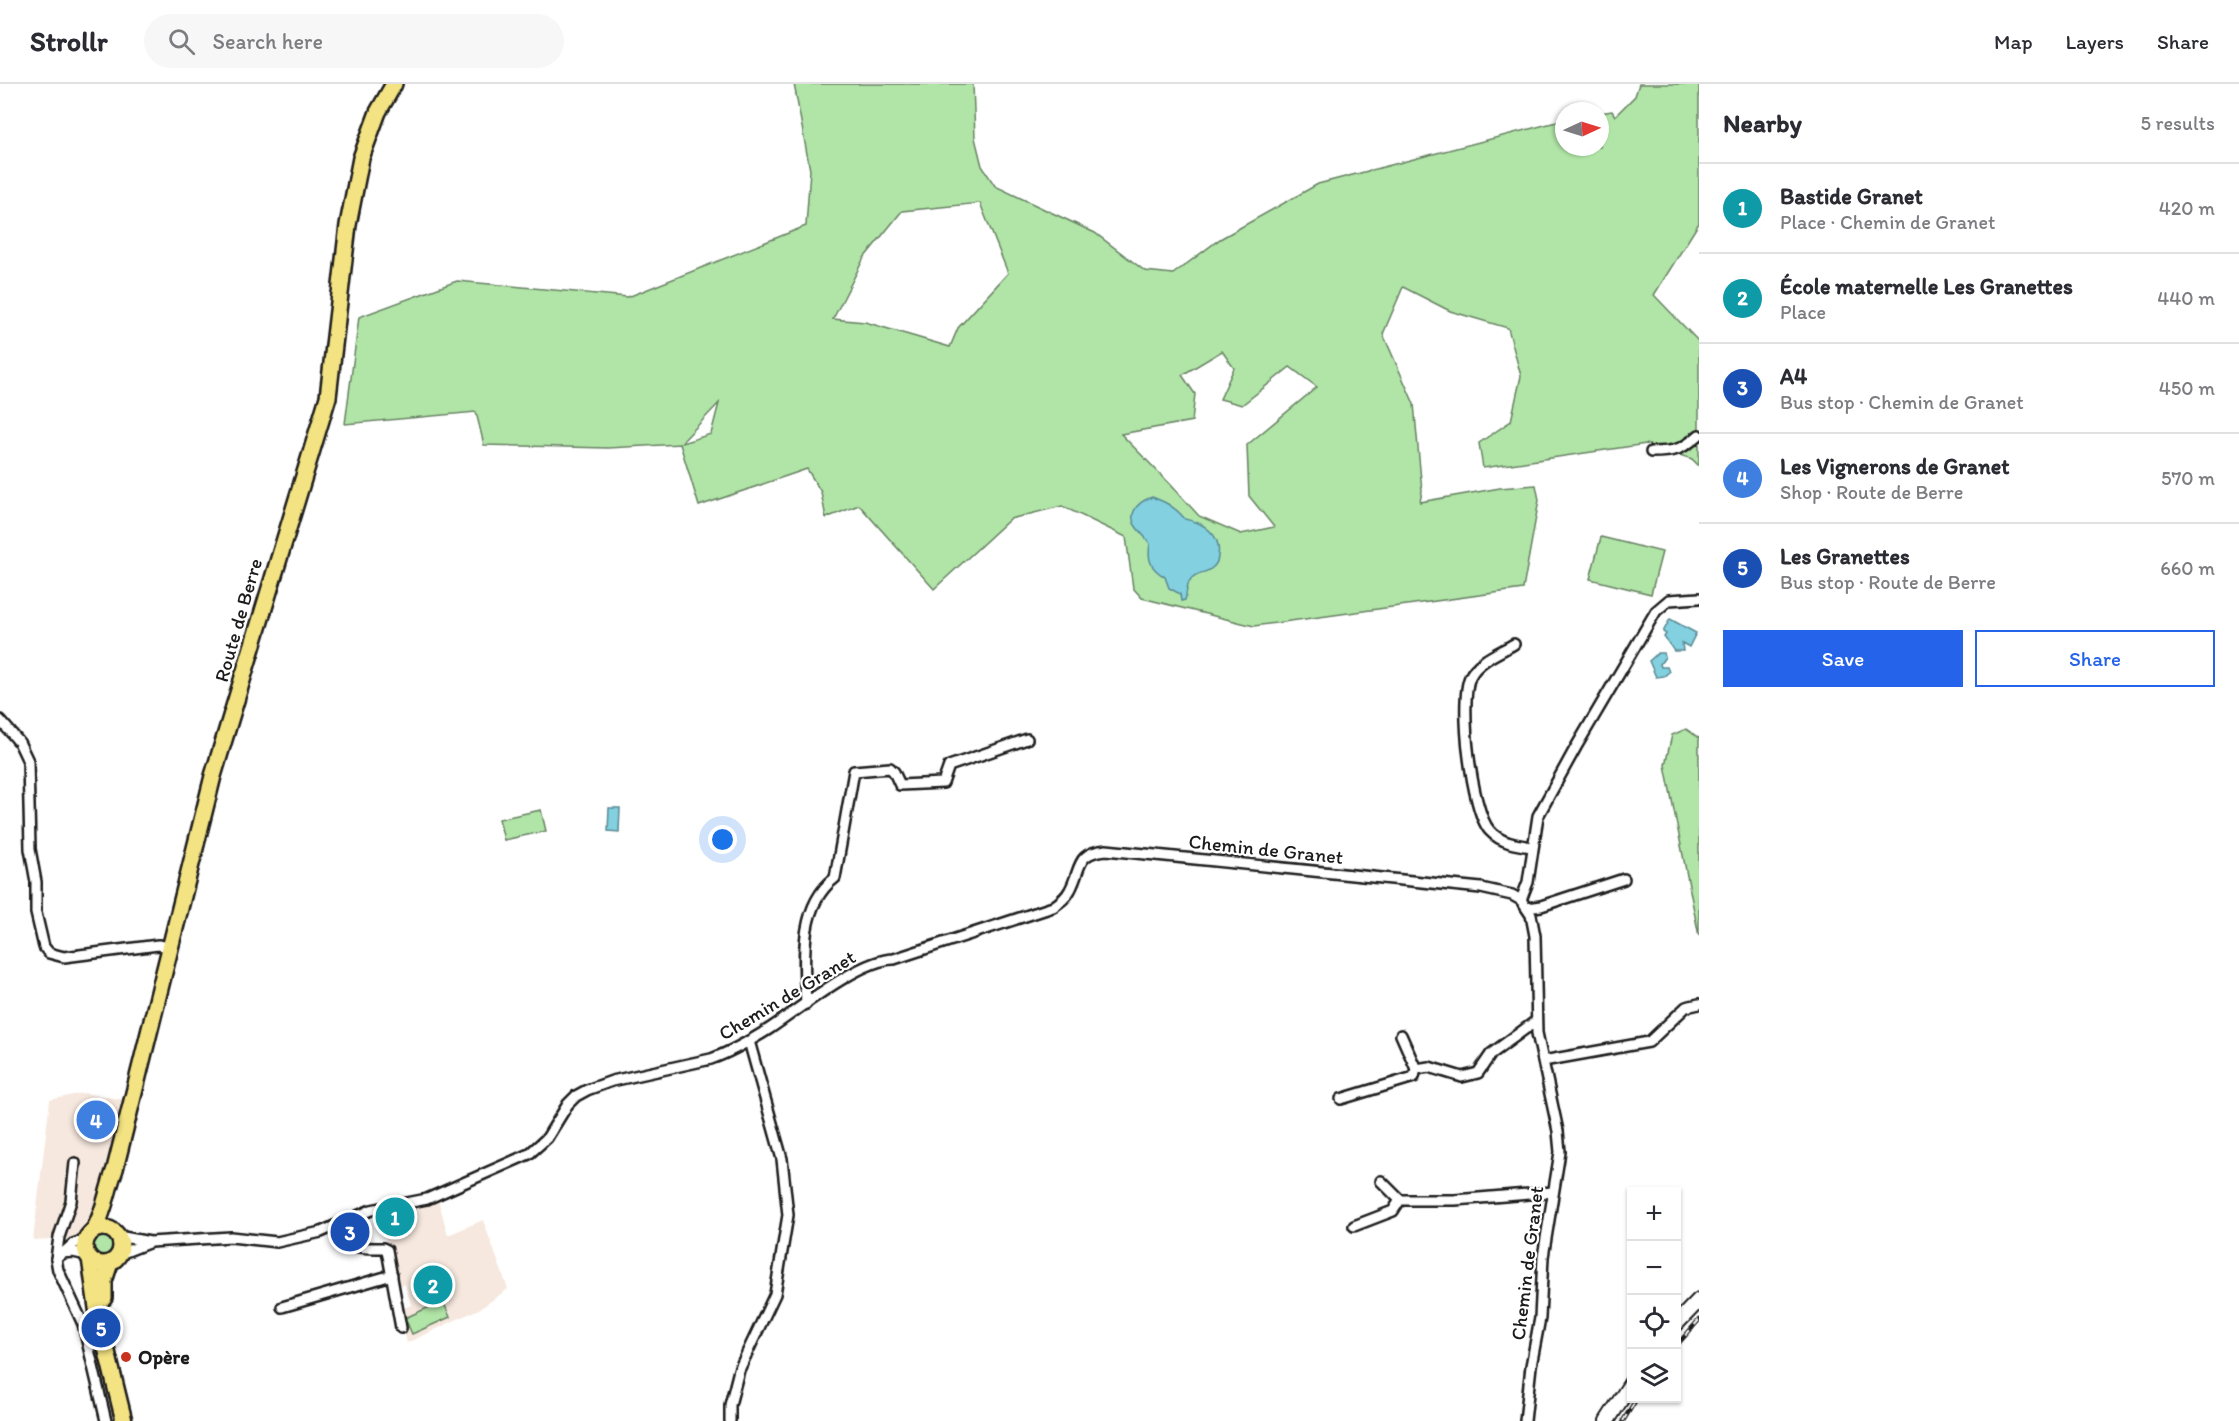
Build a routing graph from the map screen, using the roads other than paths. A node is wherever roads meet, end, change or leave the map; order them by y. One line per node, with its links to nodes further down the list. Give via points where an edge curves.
1 (394, 84): 11 (main road, Route de Berre, via 378,112 361,158 348,225 328,398 213,776)
2 (1699, 435): 3 (street, via 1683,448)
3 (1651, 452)
4 (1699, 598): 8 (street, via 1669,600 1656,610 1538,816)
5 (1514, 644): 8 (street, via 1475,668 1469,678 1466,692 1470,766 1475,796 1488,829 1513,844)
6 (0, 720): 11 (street, via 28,760 30,849 36,913 44,947 49,953 64,957 158,945)
7 (1027, 739): 12 (street, via 949,766 943,783 900,785 890,768 854,771 835,878 822,888 805,932)
8 (1532, 847): 10 (street)
9 (1624, 879): 10 (street, via 1541,906)
10 (1524, 904): 12 (street, Chemin de Granet, via 1512,895 1481,888 1095,851 1081,860 1070,890 1053,907 878,962); 14 (street, Chemin de Granet, via 1535,936)
11 (169, 947): 21 (main road, Route de Berre)
12 (806, 1004): 16 (street, Chemin de Granet)
13 (1699, 1004): 17 (street, via 1686,1007 1649,1042)
14 (1536, 1021): 17 (street, Chemin de Granet); 18 (street, via 1491,1054 1478,1073 1462,1077 1429,1067)
15 (1401, 1035): 18 (street)
16 (749, 1041): 25 (street, Chemin de Granet, via 711,1059 587,1090 568,1104 547,1137 529,1154 427,1199 370,1210); 41 (street, via 782,1159 788,1215 775,1294 739,1370)
17 (1543, 1061): 23 (street, Chemin de Granet, via 1560,1152)
18 (1416, 1069): 19 (street, via 1414,1077)
19 (1341, 1099)
20 (75, 1163): 30 (street, via 71,1201 59,1237)
21 (115, 1169): 27 (main road, Route de Berre, via 112,1213); 29 (main road, Route de Berre)
22 (1381, 1181): 24 (street)
23 (1553, 1192): 24 (street); 42 (street, Chemin de Granet)
24 (1400, 1200): 26 (street, via 1393,1211)
25 (334, 1226): 28 (street, Chemin de Granet, via 277,1242 231,1237); 32 (street, via 337,1235 354,1247 387,1250)
26 (1353, 1226)
27 (117, 1234): 28 (street, Chemin de Granet); 29 (main road, via 105,1228); 31 (main road, via 121,1245)
28 (150, 1242): 31 (street, Chemin de Granet)
29 (90, 1246): 30 (street); 30 (street, via 73,1244); 31 (main road, via 97,1263); 39 (main road, via 98,1315)
30 (59, 1256): 38 (street, via 58,1270 83,1324)
31 (115, 1259): 40 (main road, via 104,1281 104,1304)
32 (392, 1275): 34 (street); 36 (street)
33 (1699, 1300): 35 (street)
34 (282, 1307)
35 (1681, 1320)
36 (401, 1328)
37 (1627, 1390): 43 (street)
38 (106, 1421)
39 (124, 1421)
40 (132, 1421)
41 (730, 1421)
42 (1526, 1421)
43 (1607, 1421)

